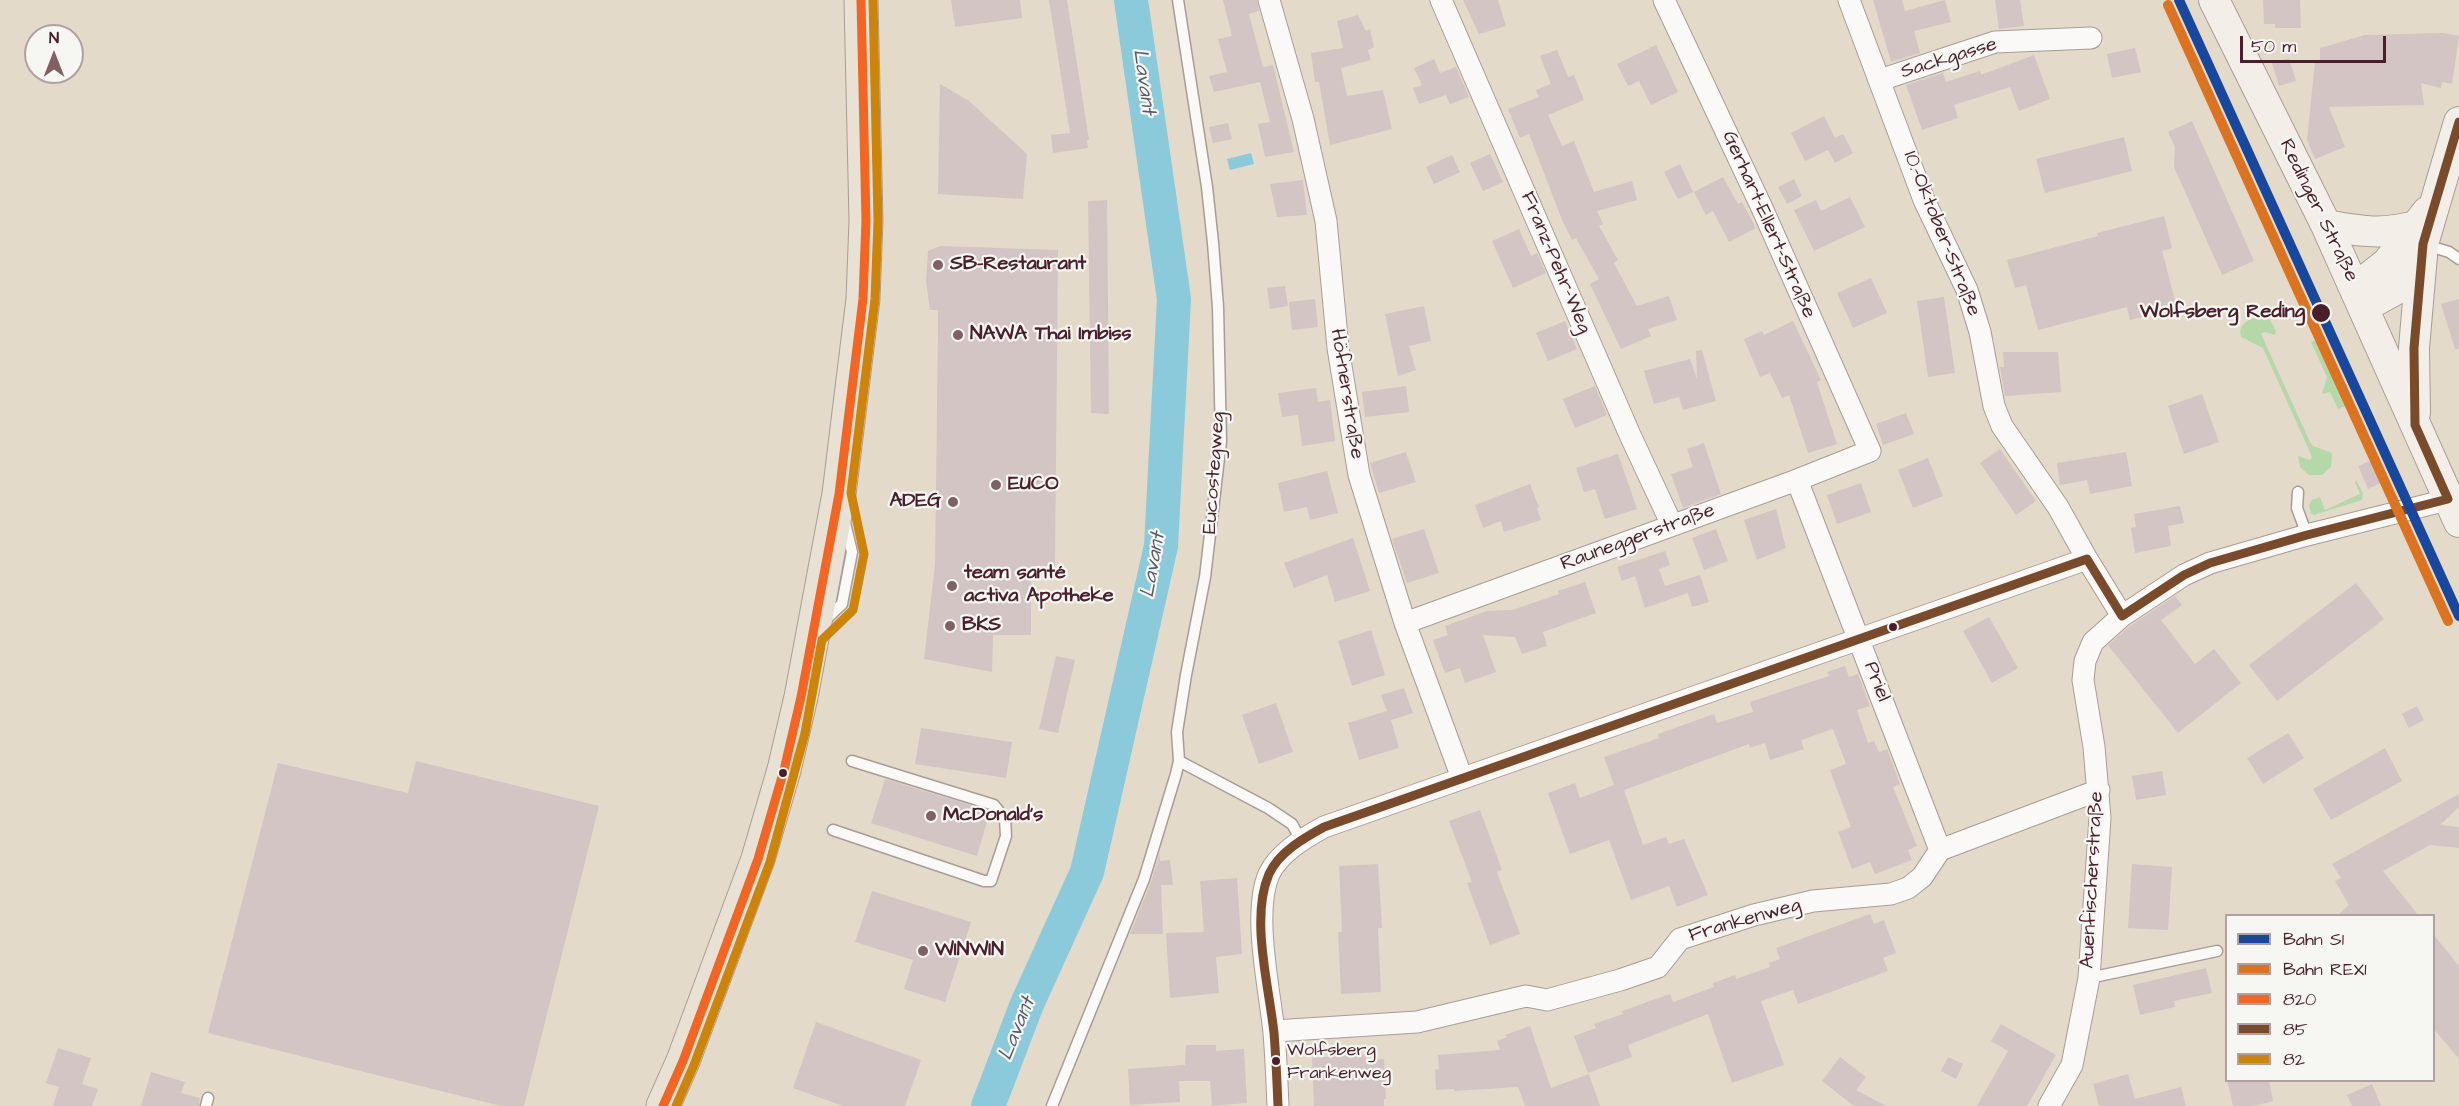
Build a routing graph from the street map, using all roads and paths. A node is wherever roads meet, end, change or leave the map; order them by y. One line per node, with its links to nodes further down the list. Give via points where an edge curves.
1 (861, 0): 36 (main road, via 863,299 839,494 796,719 758,859)
2 (1178, 0): 27 (lane, Eucostegweg, via 1213,243 1221,441 1205,578 1177,732)
3 (1269, 0): 24 (street, Höfnerstraße, via 1304,119 1326,221 1338,348 1359,475)
4 (1441, 0): 20 (street, Franz-Pehr-Weg)
5 (1664, 0): 16 (street, Gerhart-Ellert-Straße)
6 (1849, 0): 9 (street, 10.-Oktober-Straße)
7 (2214, 0): 11 (main road, Redinger Straße)
8 (2091, 38): 9 (street, Sackgasse, via 1995,42)
9 (1880, 80): 22 (street, 10.-Oktober-Straße, via 1924,200 1967,290 2002,426 2058,507)
10 (2459, 122): 12 (main road)
11 (2326, 225): 12 (main road, via 2361,232 2396,232); 14 (main road, Redinger Straße)
12 (2421, 246): 13 (lane, via 2449,252); 14 (main road, via 2387,263); 14 (main road, via 2402,286); 15 (main road, via 2414,348)
13 (2459, 259)
14 (2360, 297): 15 (main road, Redinger Straße)
15 (2415, 425): 19 (main road, Redinger Straße)
16 (1870, 451): 17 (street, Rauneggerstraße)
17 (1797, 480): 20 (street, Rauneggerstraße); 25 (street, Priel)
18 (2298, 492): 21 (lane, via 2298,508)
19 (2455, 506): 21 (street, Auenfischerstraße)
20 (1672, 525): 24 (street, Rauneggerstraße)
21 (2307, 535): 23 (street, Auenfischerstraße, via 2210,563 2184,575)
22 (2087, 559): 23 (street, 10.-Oktober-Straße); 25 (street)
23 (2122, 616): 29 (street, Auenfischerstraße, via 2093,642 2083,670)
24 (1405, 623): 28 (street, Höfnerstraße)
25 (1859, 638): 28 (street); 32 (street, Priel)
26 (852, 761): 30 (lane, via 994,806 1005,819 1006,836 991,880 984,881)
27 (1179, 761): 31 (lane, via 1268,808 1292,824); 37 (lane, via 1144,879)
28 (1462, 778): 31 (street, via 1323,827)
29 (2099, 790): 32 (street); 34 (street, Auenfischerstraße)
30 (833, 830)
31 (1301, 840): 35 (street, via 1276,864 1264,894 1265,968)
32 (1940, 850): 35 (street, Frankenweg, via 1922,877 1908,888 1891,894 1813,901 1754,915 1680,939 1658,967 1547,1000 1526,996 1417,1022)
33 (2217, 951): 34 (lane)
34 (2089, 978): 39 (street, Auenfischerstraße, via 2072,1065)
35 (1274, 1031): 38 (street)
36 (663, 1106)
37 (1052, 1106)
38 (1278, 1106)
39 (2049, 1106)

